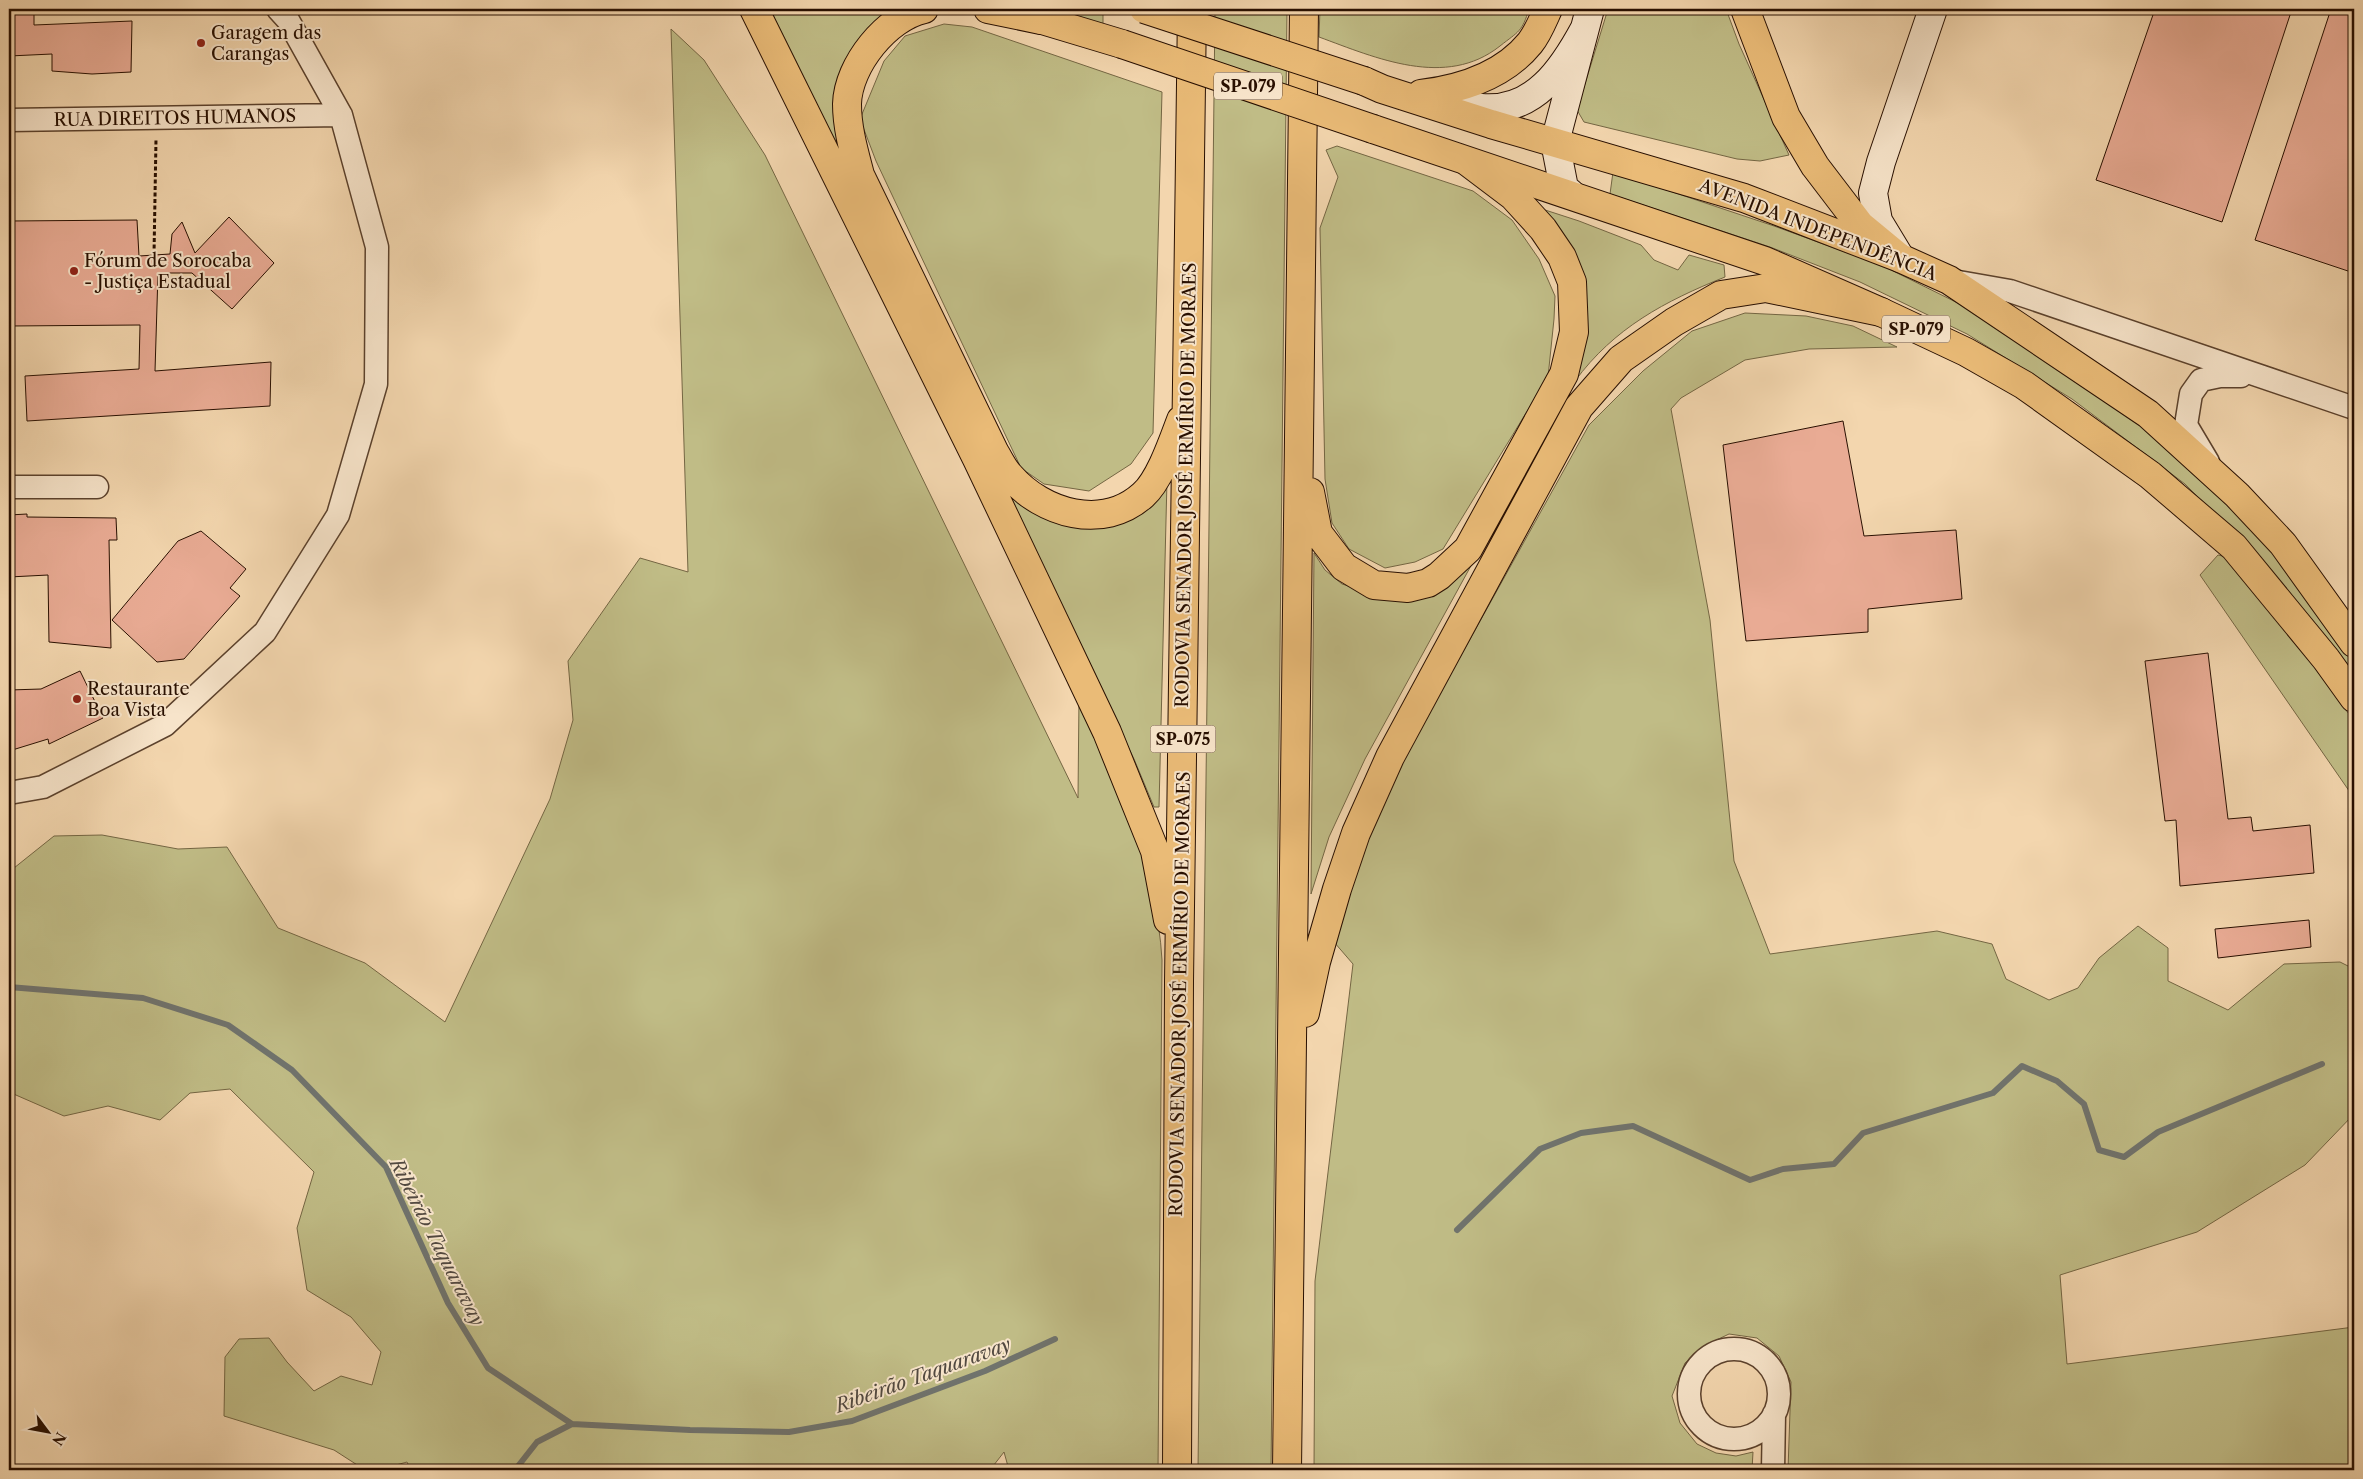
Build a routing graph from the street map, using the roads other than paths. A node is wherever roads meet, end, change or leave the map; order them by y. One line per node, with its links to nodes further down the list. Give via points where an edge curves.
1 (278, 9): 16 (street, via 288,20)
2 (754, 9): 34 (main road, via 973,450 1107,732 1155,850)
3 (924, 9): 25 (main road, via 914,11 883,32 857,65 847,102 851,140 860,175 1009,476 1057,510 1079,515 1122,511 1144,494 1166,460)
4 (988, 9): 13 (main road)
5 (1006, 9): 13 (main road, SP-079)
6 (1144, 9): 14 (main road, SP-079, bridge)
7 (1192, 9): 25 (main road, RODOVIA SENADOR JOSÉ ERMÍRIO DE MORAES / SP-075)
8 (1304, 9): 27 (main road)
9 (1548, 9): 15 (main road, via 1531,42 1503,67 1452,90)
10 (1745, 9): 21 (main road, via 1786,117 1815,166 1860,225)
11 (1933, 9): 21 (main road, via 1873,193 1878,221)
12 (1588, 19): 15 (main road, via 1559,72 1518,103 1502,108 1480,108); 18 (main road)
13 (1041, 20): 19 (main road, SP-079, bridge, via 1122,44)
14 (1368, 83): 15 (main road); 18 (main road, AVENIDA INDEPENDÊNCIA / SP-079)
15 (1421, 94)
16 (341, 115): 17 (street, RUA DIREITOS HUMANOS); 33 (street, via 377,247 376,384 338,515 265,632 165,725 43,786)
17 (9, 120)
18 (1555, 142): 20 (main road, via 1564,188); 21 (main road, AVENIDA INDEPENDÊNCIA / SP-079, via 1744,198)
19 (1468, 162): 20 (main road, SP-079); 27 (main road, via 1513,196 1543,229 1562,257 1572,282 1574,332 1564,374 1551,401 1468,549 1439,576 1428,583 1408,588 1374,585 1344,567 1318,533)
20 (1571, 194): 23 (main road, SP-079, via 1765,261)
21 (1900, 258): 22 (main road, AVENIDA INDEPENDÊNCIA / SP-079)
22 (1950, 280): 24 (street, via 2010,291); 28 (main road, AVENIDA INDEPENDÊNCIA / SP-079, via 2148,414)
23 (1881, 312): 32 (main road, SP-079, via 1966,352 2024,385 2150,475 2234,547); 35 (main road, via 1766,288 1721,295 1674,322 1621,360 1579,408 1390,757 1356,833 1316,962)
24 (2260, 377): 26 (street); 28 (street, via 2220,376 2201,380 2191,394 2186,425)
25 (1188, 402): 34 (main road, RODOVIA SENADOR JOSÉ ERMÍRIO DE MORAES / SP-075)
26 (2354, 408)
27 (1299, 444): 35 (main road)
28 (2217, 476): 31 (main road, AVENIDA INDEPENDÊNCIA / SP-079, via 2283,544)
29 (9, 487): 30 (street)
30 (97, 487)
31 (2354, 643)
32 (2354, 698)
33 (9, 793)
34 (1179, 982): 37 (main road, RODOVIA SENADOR JOSÉ ERMÍRIO DE MORAES / SP-075)
35 (1293, 1071): 38 (main road)
36 (1774, 1414): 39 (street)
37 (1177, 1470)
38 (1287, 1470)
39 (1772, 1470)

